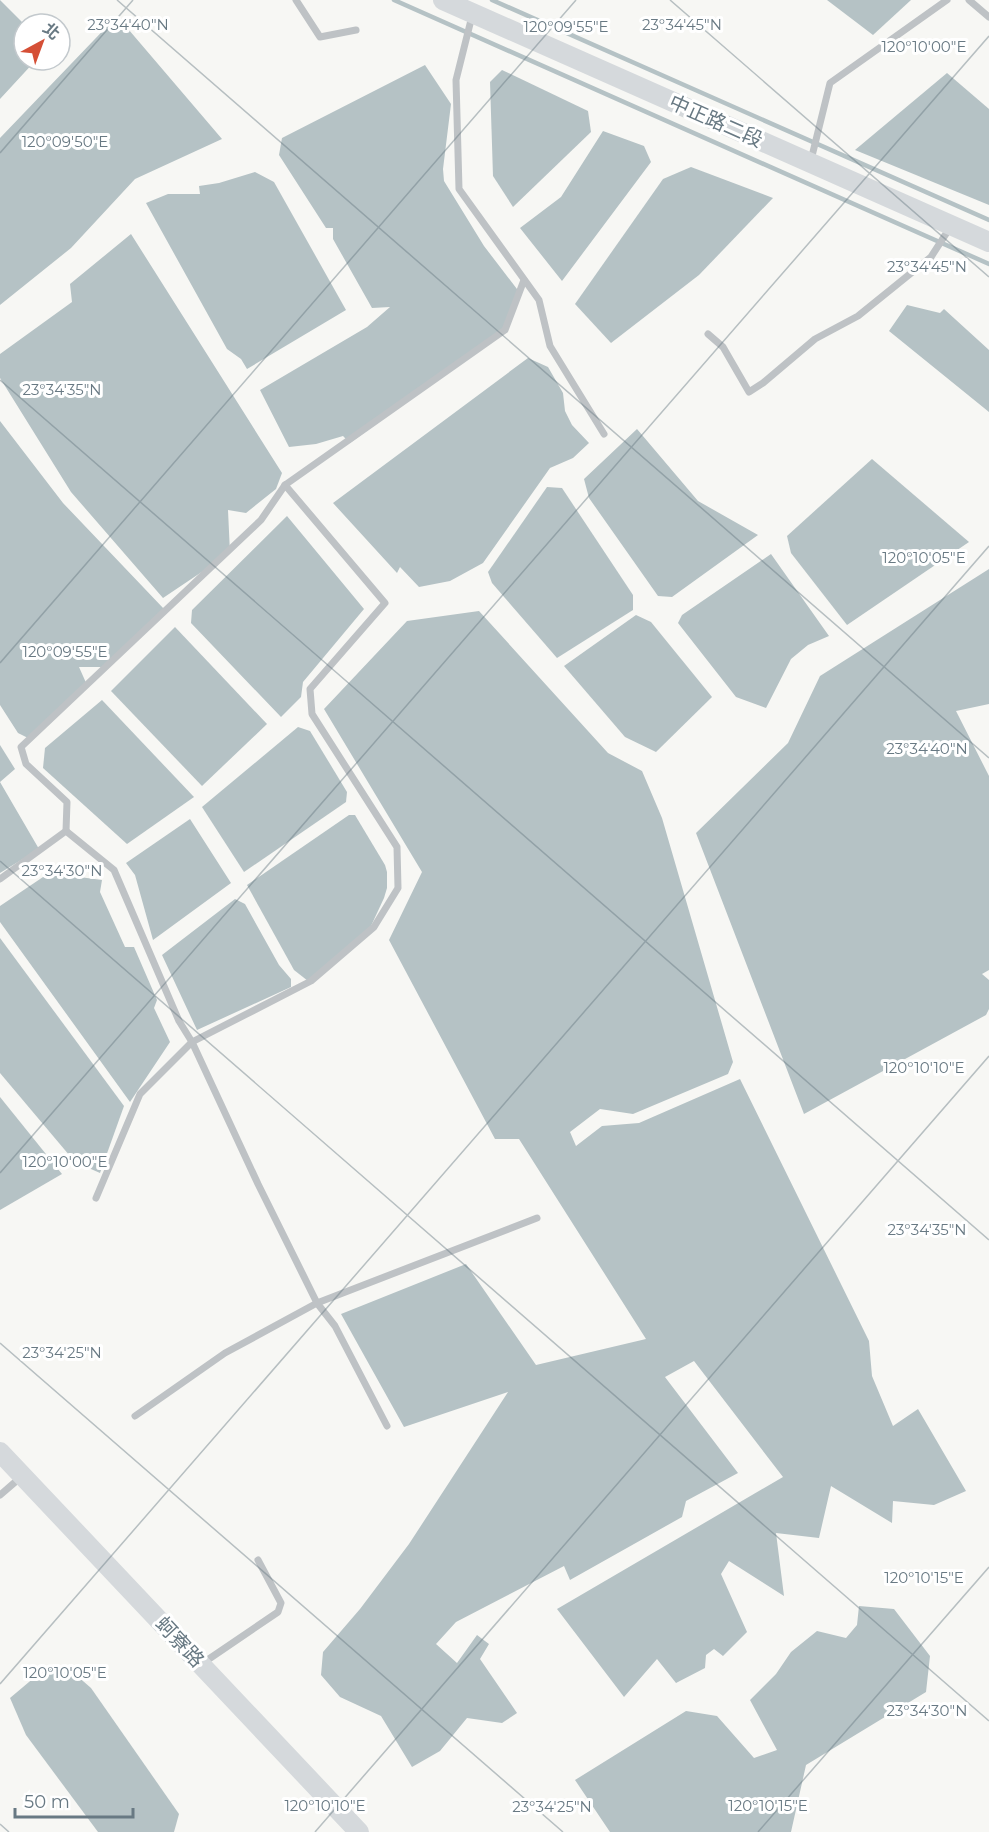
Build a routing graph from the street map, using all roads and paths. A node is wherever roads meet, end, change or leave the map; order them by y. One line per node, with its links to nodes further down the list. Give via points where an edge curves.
1 (297, 0): 7 (lane, via 320,37)
2 (443, 0): 5 (main road, 中正路二段)
3 (946, 0): 8 (lane, via 830,83)
4 (969, 0): 6 (lane)
5 (472, 13): 8 (main road, 中正路二段); 11 (lane, via 456,80 459,189)
6 (989, 17)
7 (356, 30)
8 (811, 163): 9 (main road, 中正路二段)
9 (952, 225): 10 (main road, 中正路二段); 12 (lane, via 931,257 858,316 815,339 749,392 723,347)
10 (989, 242)
11 (524, 280): 13 (lane, via 539,300 550,345); 14 (lane, via 505,330)
12 (708, 334)
13 (604, 434)
14 (285, 485): 15 (lane, via 261,520 21,747 26,764 67,802); 17 (lane, via 385,603 310,689 312,714 397,847 398,888 374,927 311,981)
15 (66, 831): 16 (lane); 17 (lane, via 114,870 179,1022)
16 (0, 879)
17 (192, 1042): 18 (lane, via 140,1094); 20 (lane)
18 (96, 1198)
19 (537, 1218): 20 (lane)
20 (317, 1303): 21 (lane, via 225,1353); 22 (lane, via 335,1326)
21 (135, 1416)
22 (387, 1426)
23 (0, 1452): 24 (main road, 蚵寮路)
24 (22, 1476): 25 (lane); 27 (main road, 蚵寮路)
25 (0, 1495)
26 (258, 1560): 27 (lane, via 281,1603 278,1612)
27 (201, 1664): 28 (main road, 蚵寮路)
28 (359, 1832)

